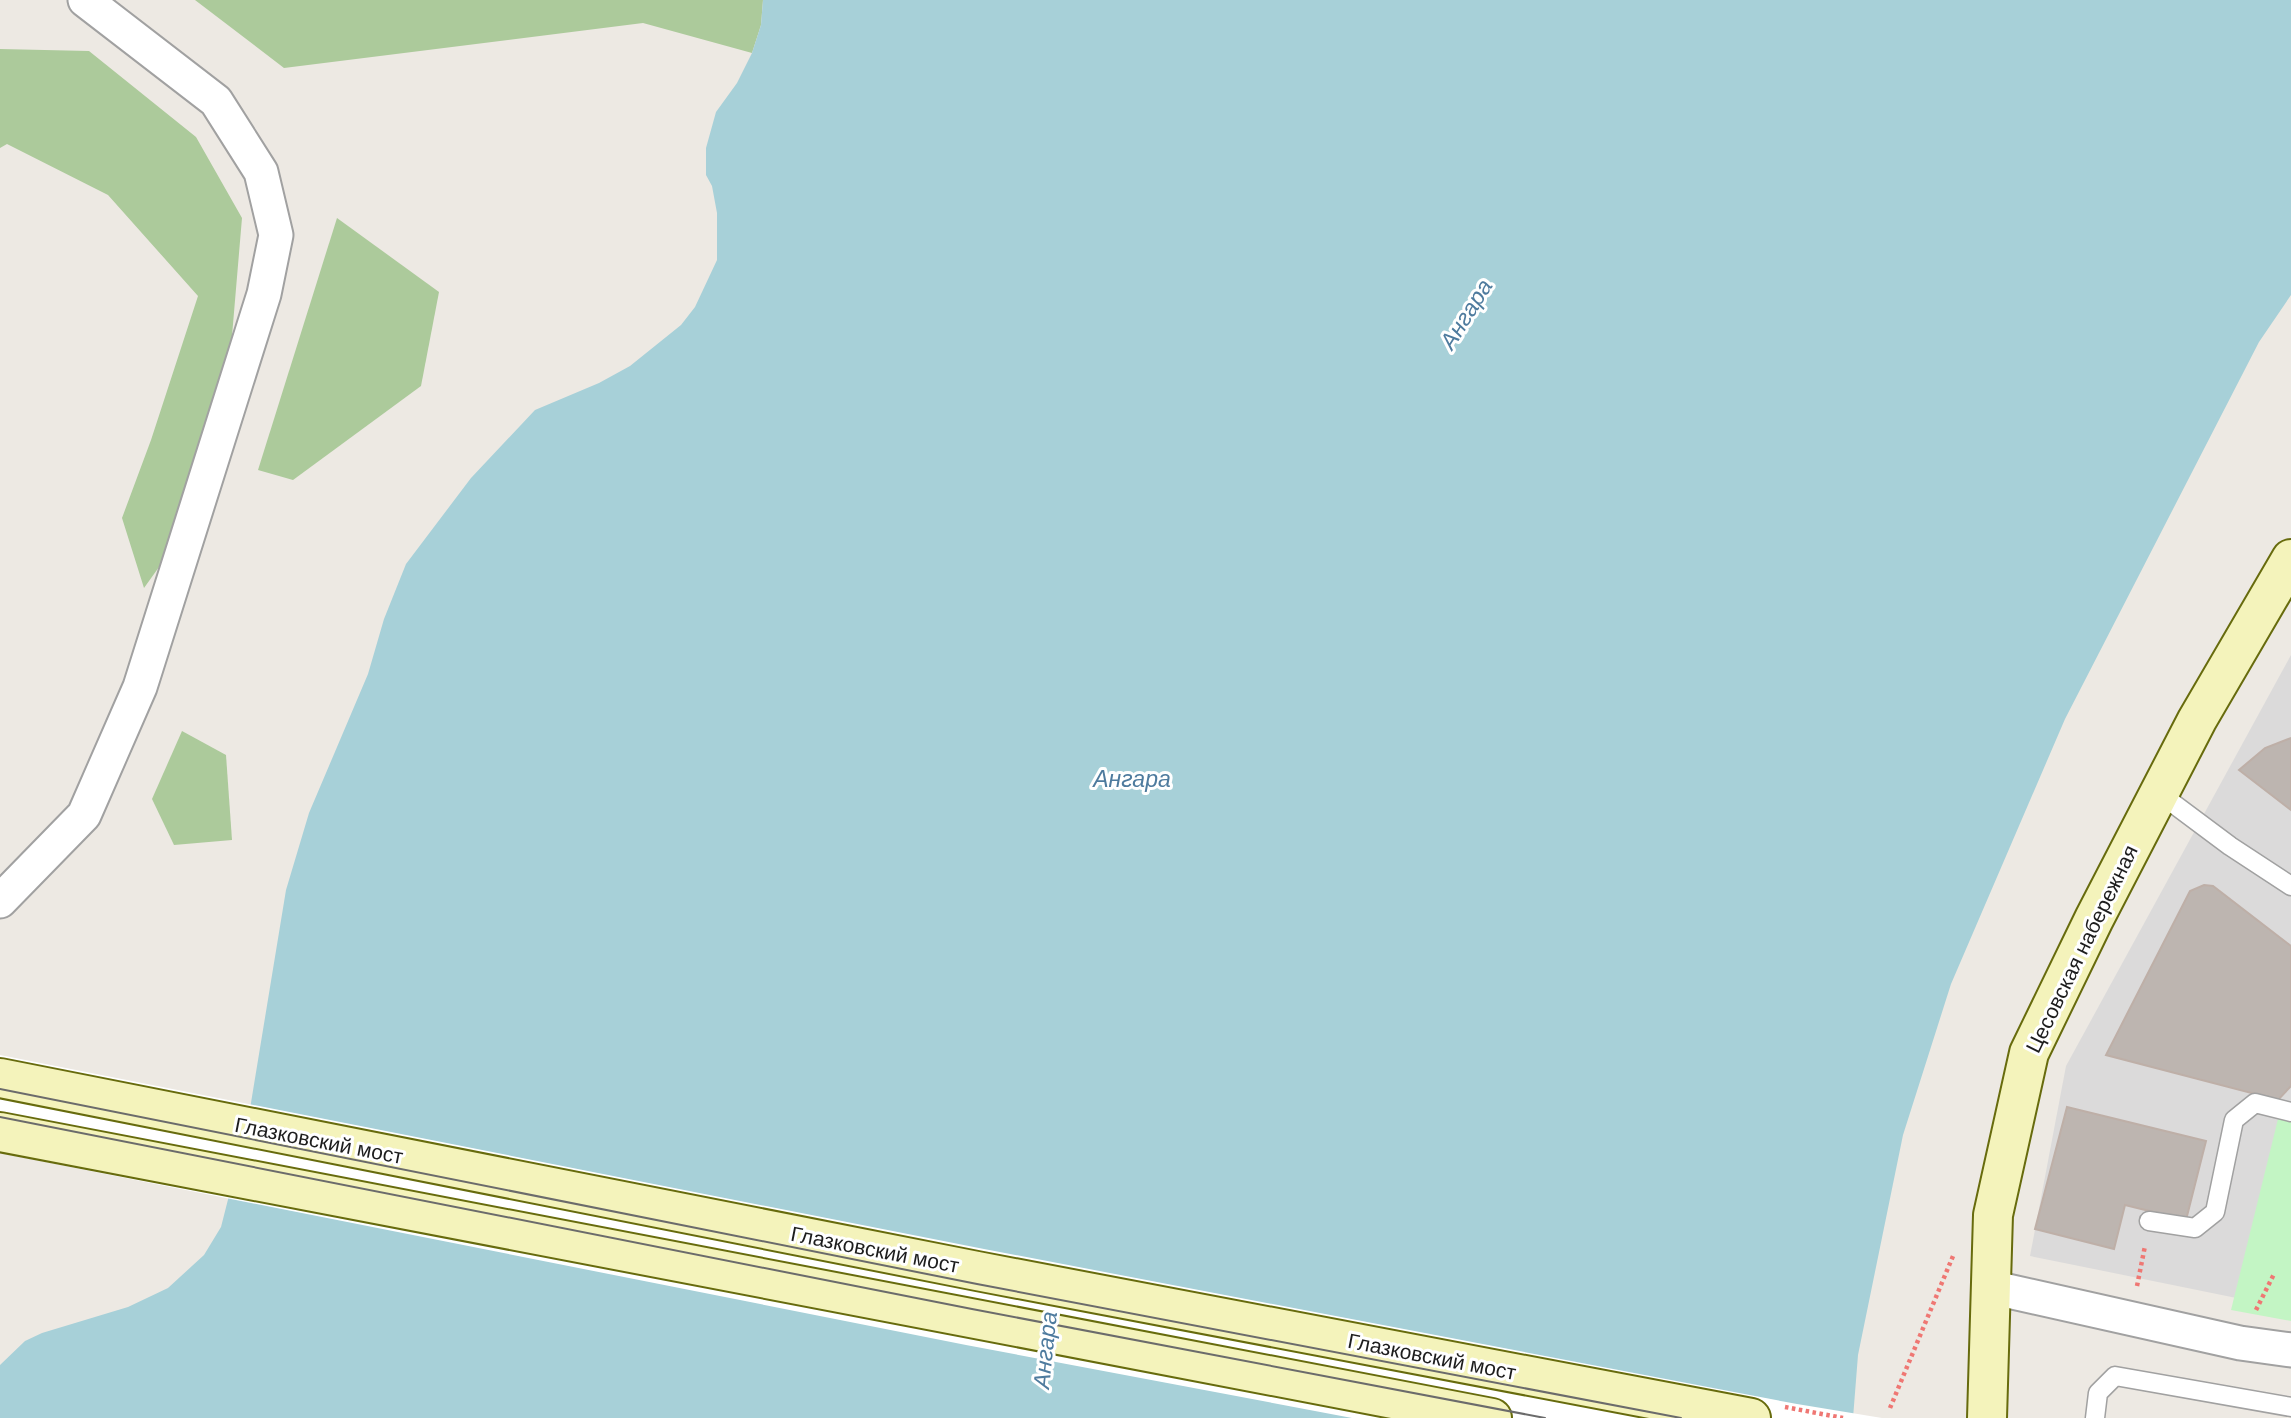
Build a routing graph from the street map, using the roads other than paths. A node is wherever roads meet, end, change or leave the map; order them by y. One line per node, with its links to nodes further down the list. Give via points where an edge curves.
1 (85, 0): 5 (street, via 216,101 261,172 276,235 264,294 140,687 84,815)
2 (2291, 559): 3 (main road, Цесовская набережная)
3 (2159, 793): 4 (lane); 10 (main road, Цесовская набережная, via 2029,1053 1993,1215)
4 (2291, 886)
5 (0, 901)
6 (0, 1078): 14 (main road, Глазковский мост)
7 (2291, 1112): 9 (lane, via 2255,1103 2234,1120 2215,1212 2194,1228)
8 (0, 1132): 13 (main road)
9 (2149, 1221)
10 (1990, 1287): 11 (street, via 2240,1343); 15 (main road, Цесовская набережная)
11 (2291, 1350)
12 (2291, 1407): 16 (lane, via 2115,1376 2098,1394)
13 (1492, 1418)
14 (1751, 1418)
15 (1987, 1418)
16 (2095, 1418)

